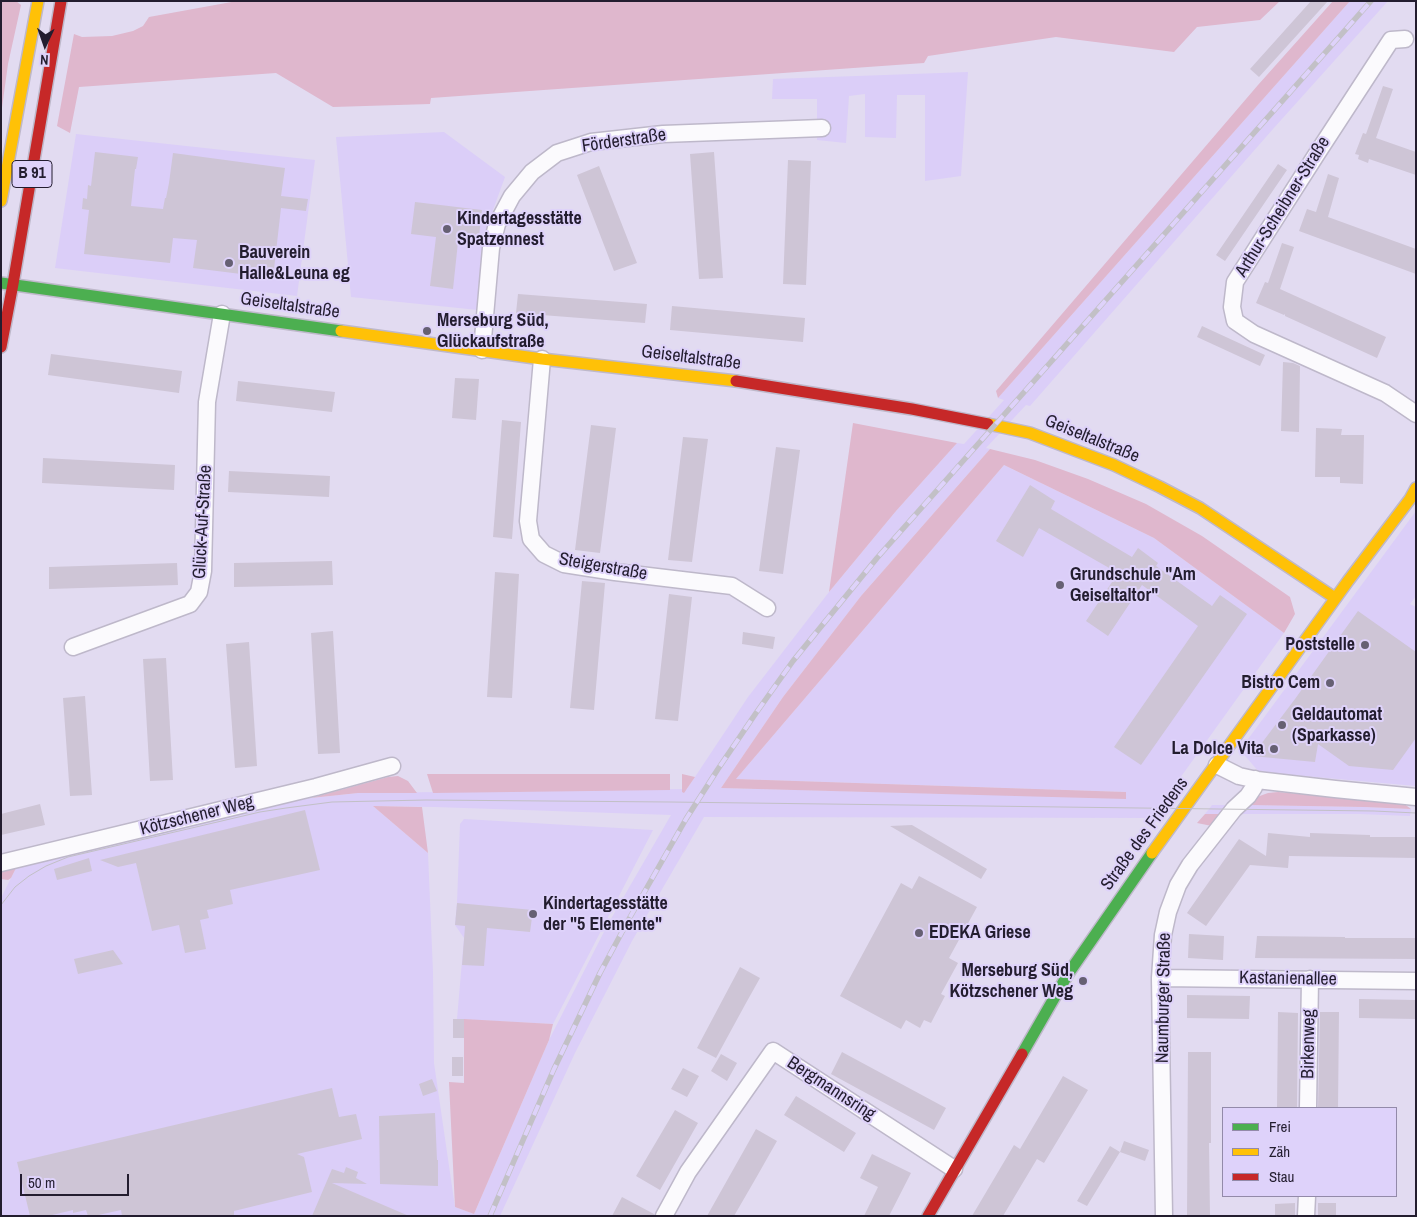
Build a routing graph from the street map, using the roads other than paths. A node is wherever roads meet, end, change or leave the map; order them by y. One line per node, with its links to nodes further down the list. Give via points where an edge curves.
1 (38, 1): 5 (street, B 91)
2 (61, 1): 7 (street, B 91)
3 (1404, 39): 12 (street, Arthur-Scheibner-Straße, via 1392,40 1314,157 1235,282 1232,307 1235,321 1254,334 1385,393)
4 (822, 128): 10 (street, Förderstraße, via 663,134 591,142 557,153 532,172 512,196 497,224 490,255)
5 (1, 201)
6 (1, 283): 7 (street, Geiseltalstraße)
7 (13, 284): 8 (street, Geiseltalstraße); 9 (street, B 91)
8 (222, 314): 10 (street, Geiseltalstraße); 16 (street, Glück-Auf-Straße, via 207,402 203,572 199,592 190,604)
9 (1, 347)
10 (482, 350): 11 (street, Geiseltalstraße)
11 (542, 359): 14 (street, Geiseltalstraße, via 739,381 912,409 1030,433 1114,465 1200,508); 15 (street, Steigerstraße, via 528,521 531,539 544,554 564,564 732,586)
12 (1416, 414)
13 (1416, 488): 14 (street, Straße des Friedens)
14 (1335, 598): 17 (street, Straße des Friedens)
15 (767, 608)
16 (73, 647)
17 (1217, 765): 19 (street); 26 (street, Straße des Friedens, via 1068,974)
18 (392, 766): 21 (street, Kötzschener Weg)
19 (1255, 780): 20 (street); 22 (street, Naumburger Straße, via 1248,796 1178,884 1163,935)
20 (1416, 797)
21 (1, 863)
22 (1160, 978): 23 (street, Kastanienallee); 30 (street, Naumburger Straße)
23 (1310, 979): 24 (street, Kastanienallee); 25 (street, Birkenweg)
24 (1416, 980)
25 (1308, 1107)
26 (954, 1169): 28 (street, Bergmannsring, via 773,1051 688,1172); 29 (street, Straße des Friedens)
27 (1306, 1197): 31 (street)
28 (664, 1216)
29 (928, 1216)
30 (1164, 1216)
31 (1306, 1216)

